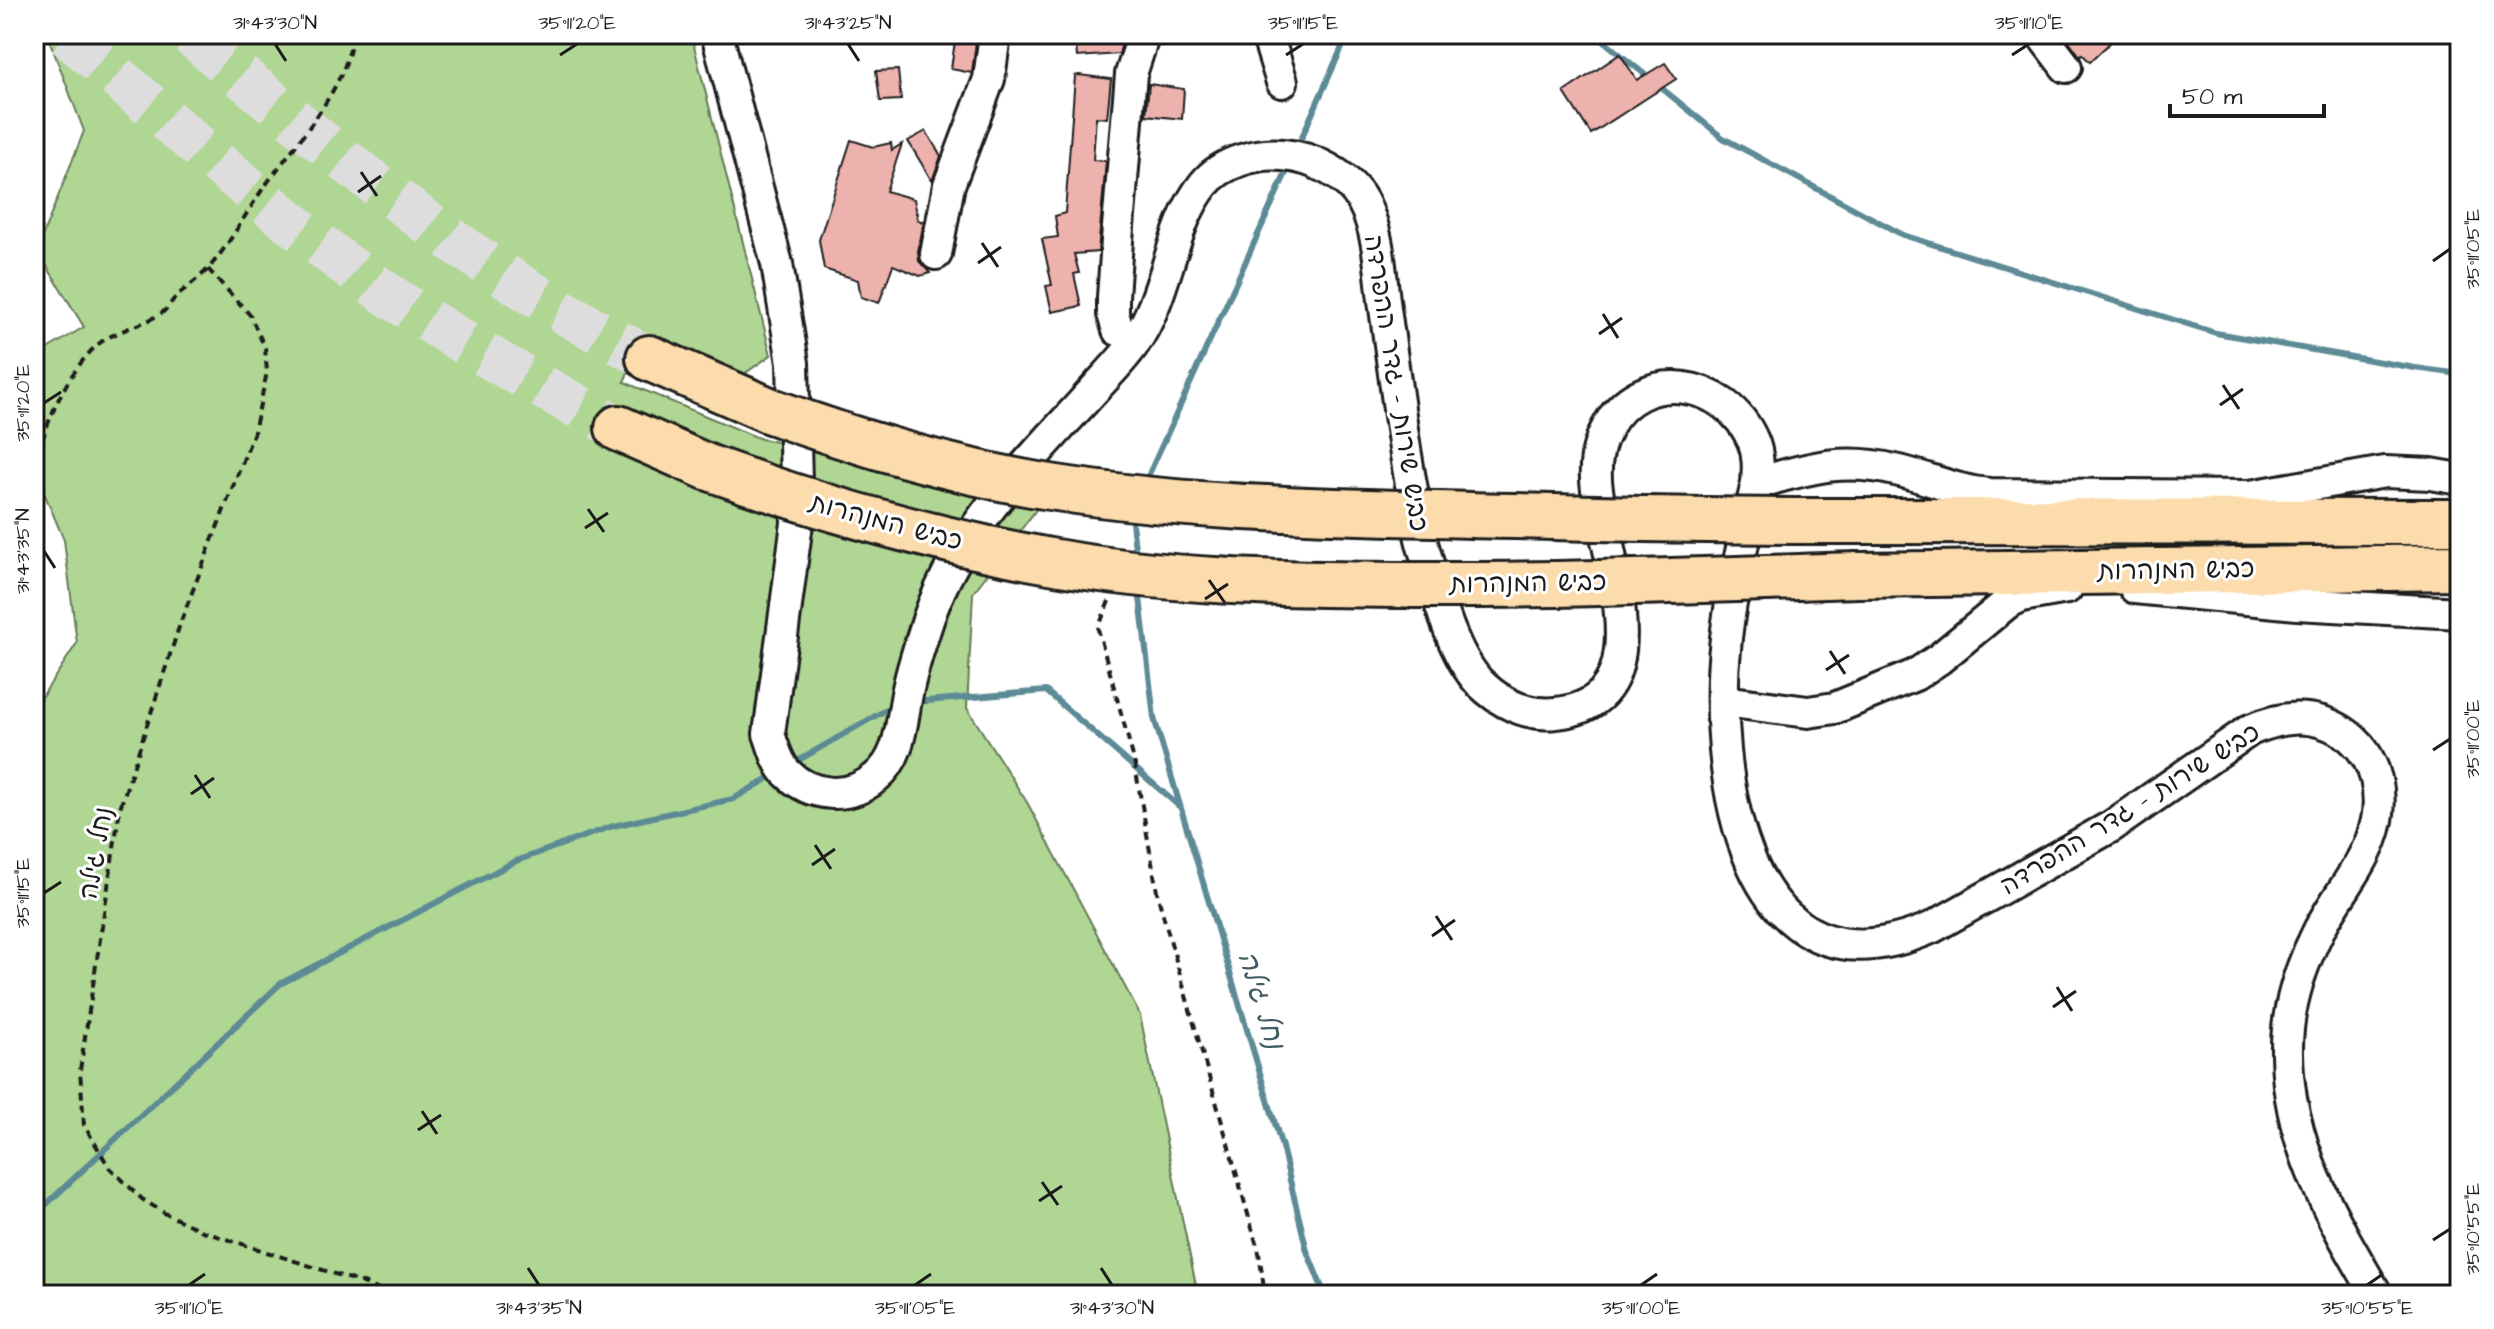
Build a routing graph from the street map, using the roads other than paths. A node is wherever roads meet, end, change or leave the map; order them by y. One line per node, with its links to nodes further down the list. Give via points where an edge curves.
1 (717, 34): 13 (street, כביש שירות - גדר ההפרדה, via 777,264 793,363 797,523 769,734 778,760 806,787 824,794 843,793 863,787 891,763 917,652 937,595 967,537 1135,343 1159,299 1184,220 1204,184 1245,159 1278,154 1307,159 1329,169 1363,200 1375,235 1422,545 1462,657 1493,695 1537,714 1559,713 1597,698 1611,679 1623,630 1596,460 1604,433 1625,406 1657,389 1680,386 1719,400 1740,418 1753,442)
2 (995, 34): 8 (street, via 989,79 949,185)
3 (1144, 34): 9 (street, via 1131,74 1120,196 1113,297)
4 (1267, 34): 7 (street)
5 (2041, 34): 6 (street)
6 (2066, 67)
7 (1282, 82)
8 (936, 254)
9 (1118, 330)
10 (649, 358): 14 (highway, כביש המנהרות, bridge, via 833,433 921,459 1118,497 1340,511 1742,521)
11 (618, 428): 15 (highway, כביש המנהרות, bridge, via 785,495 917,533 1051,561 1278,584)
12 (2460, 479): 13 (street, via 2385,472 2250,496 1990,494 1965,492 1897,470 1843,463)
13 (1757, 483): 17 (street, כביש שירות - גדר ההפרדה, via 1726,639)
14 (2460, 522)
15 (2460, 567)
16 (2460, 613): 17 (street, via 2135,588 2064,588 2007,603 1915,675 1835,708 1808,712)
17 (1724, 701): 18 (street, כביש שירות - גדר ההפרדה, via 1728,787 1762,885 1802,931 1847,944 1910,938 1933,927 2102,833 2229,743 2274,720 2311,719 2350,736 2373,768 2380,815 2375,835 2304,964 2290,1013 2287,1055 2293,1107 2313,1179)
18 (2377, 1295)

